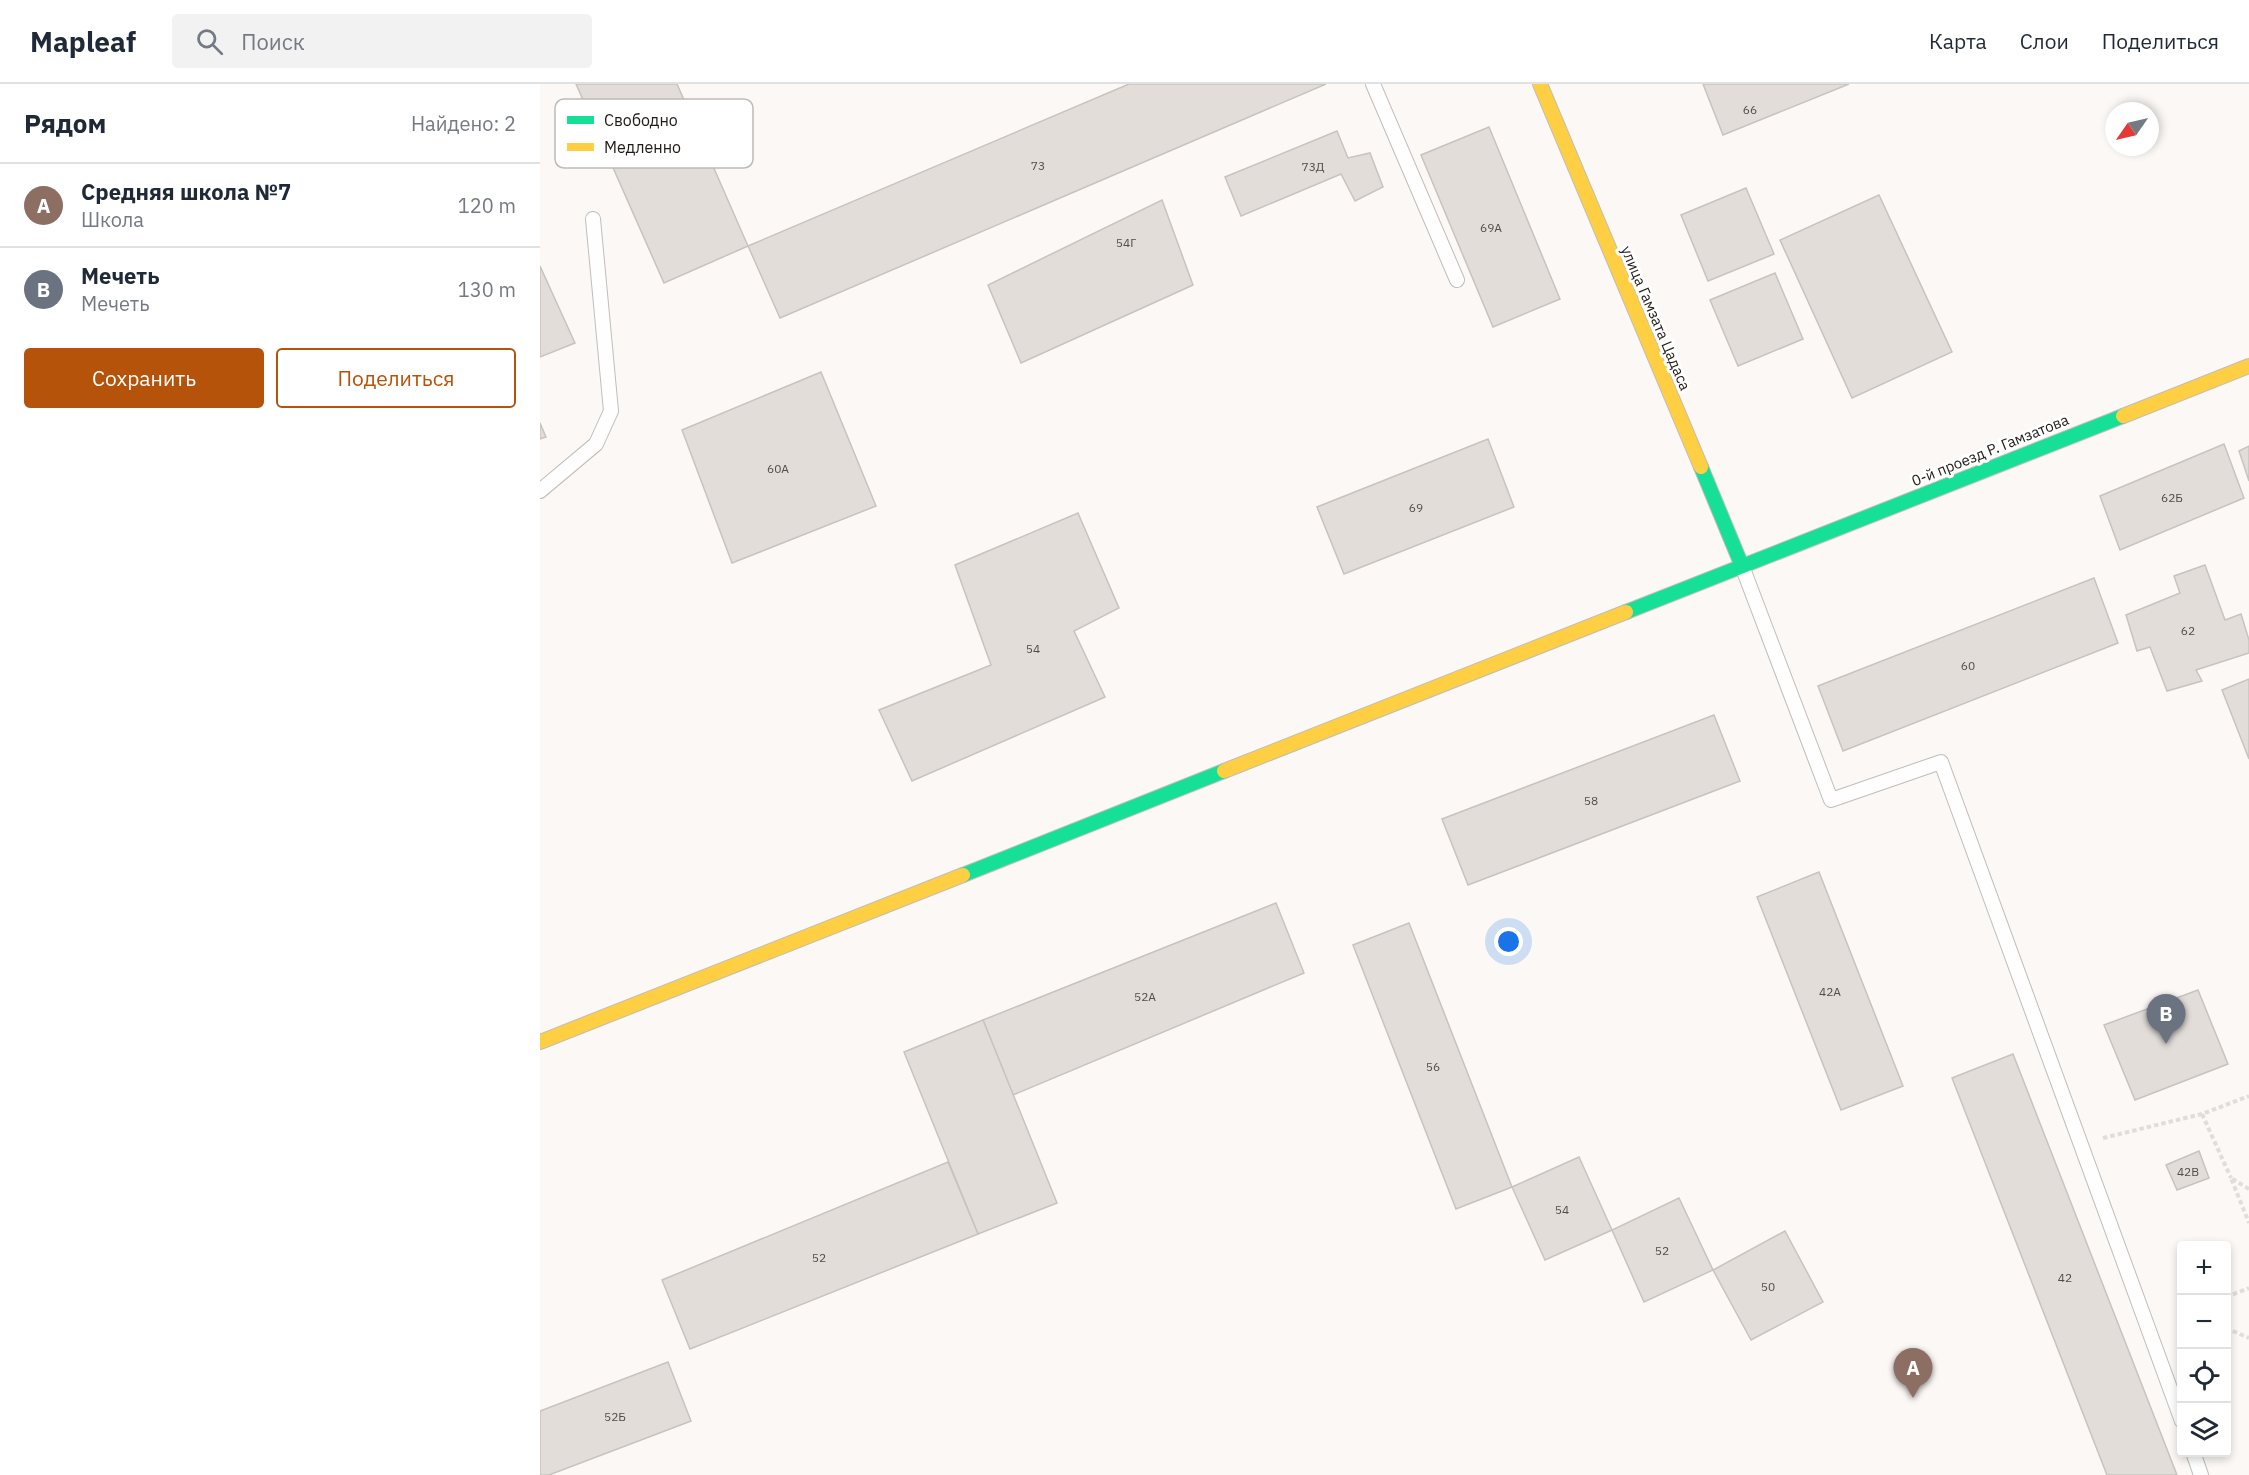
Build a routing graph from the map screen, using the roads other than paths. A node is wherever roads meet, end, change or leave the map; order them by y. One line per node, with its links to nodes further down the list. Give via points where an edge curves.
1 (1373, 84): 4 (lane)
2 (1540, 84): 7 (street, улица Гамзата Цадаса)
3 (593, 219): 6 (lane, via 611,411 596,444)
4 (1457, 280)
5 (2249, 366): 7 (street, 0-й проезд Р. Гамзатова)
6 (540, 492)
7 (1742, 566): 8 (street, 0-й проезд Р. Гамзатова); 9 (lane, via 1831,800 1941,762)
8 (540, 1042)
9 (2177, 1410)
10 (2195, 1457): 11 (lane)
11 (2201, 1475)

